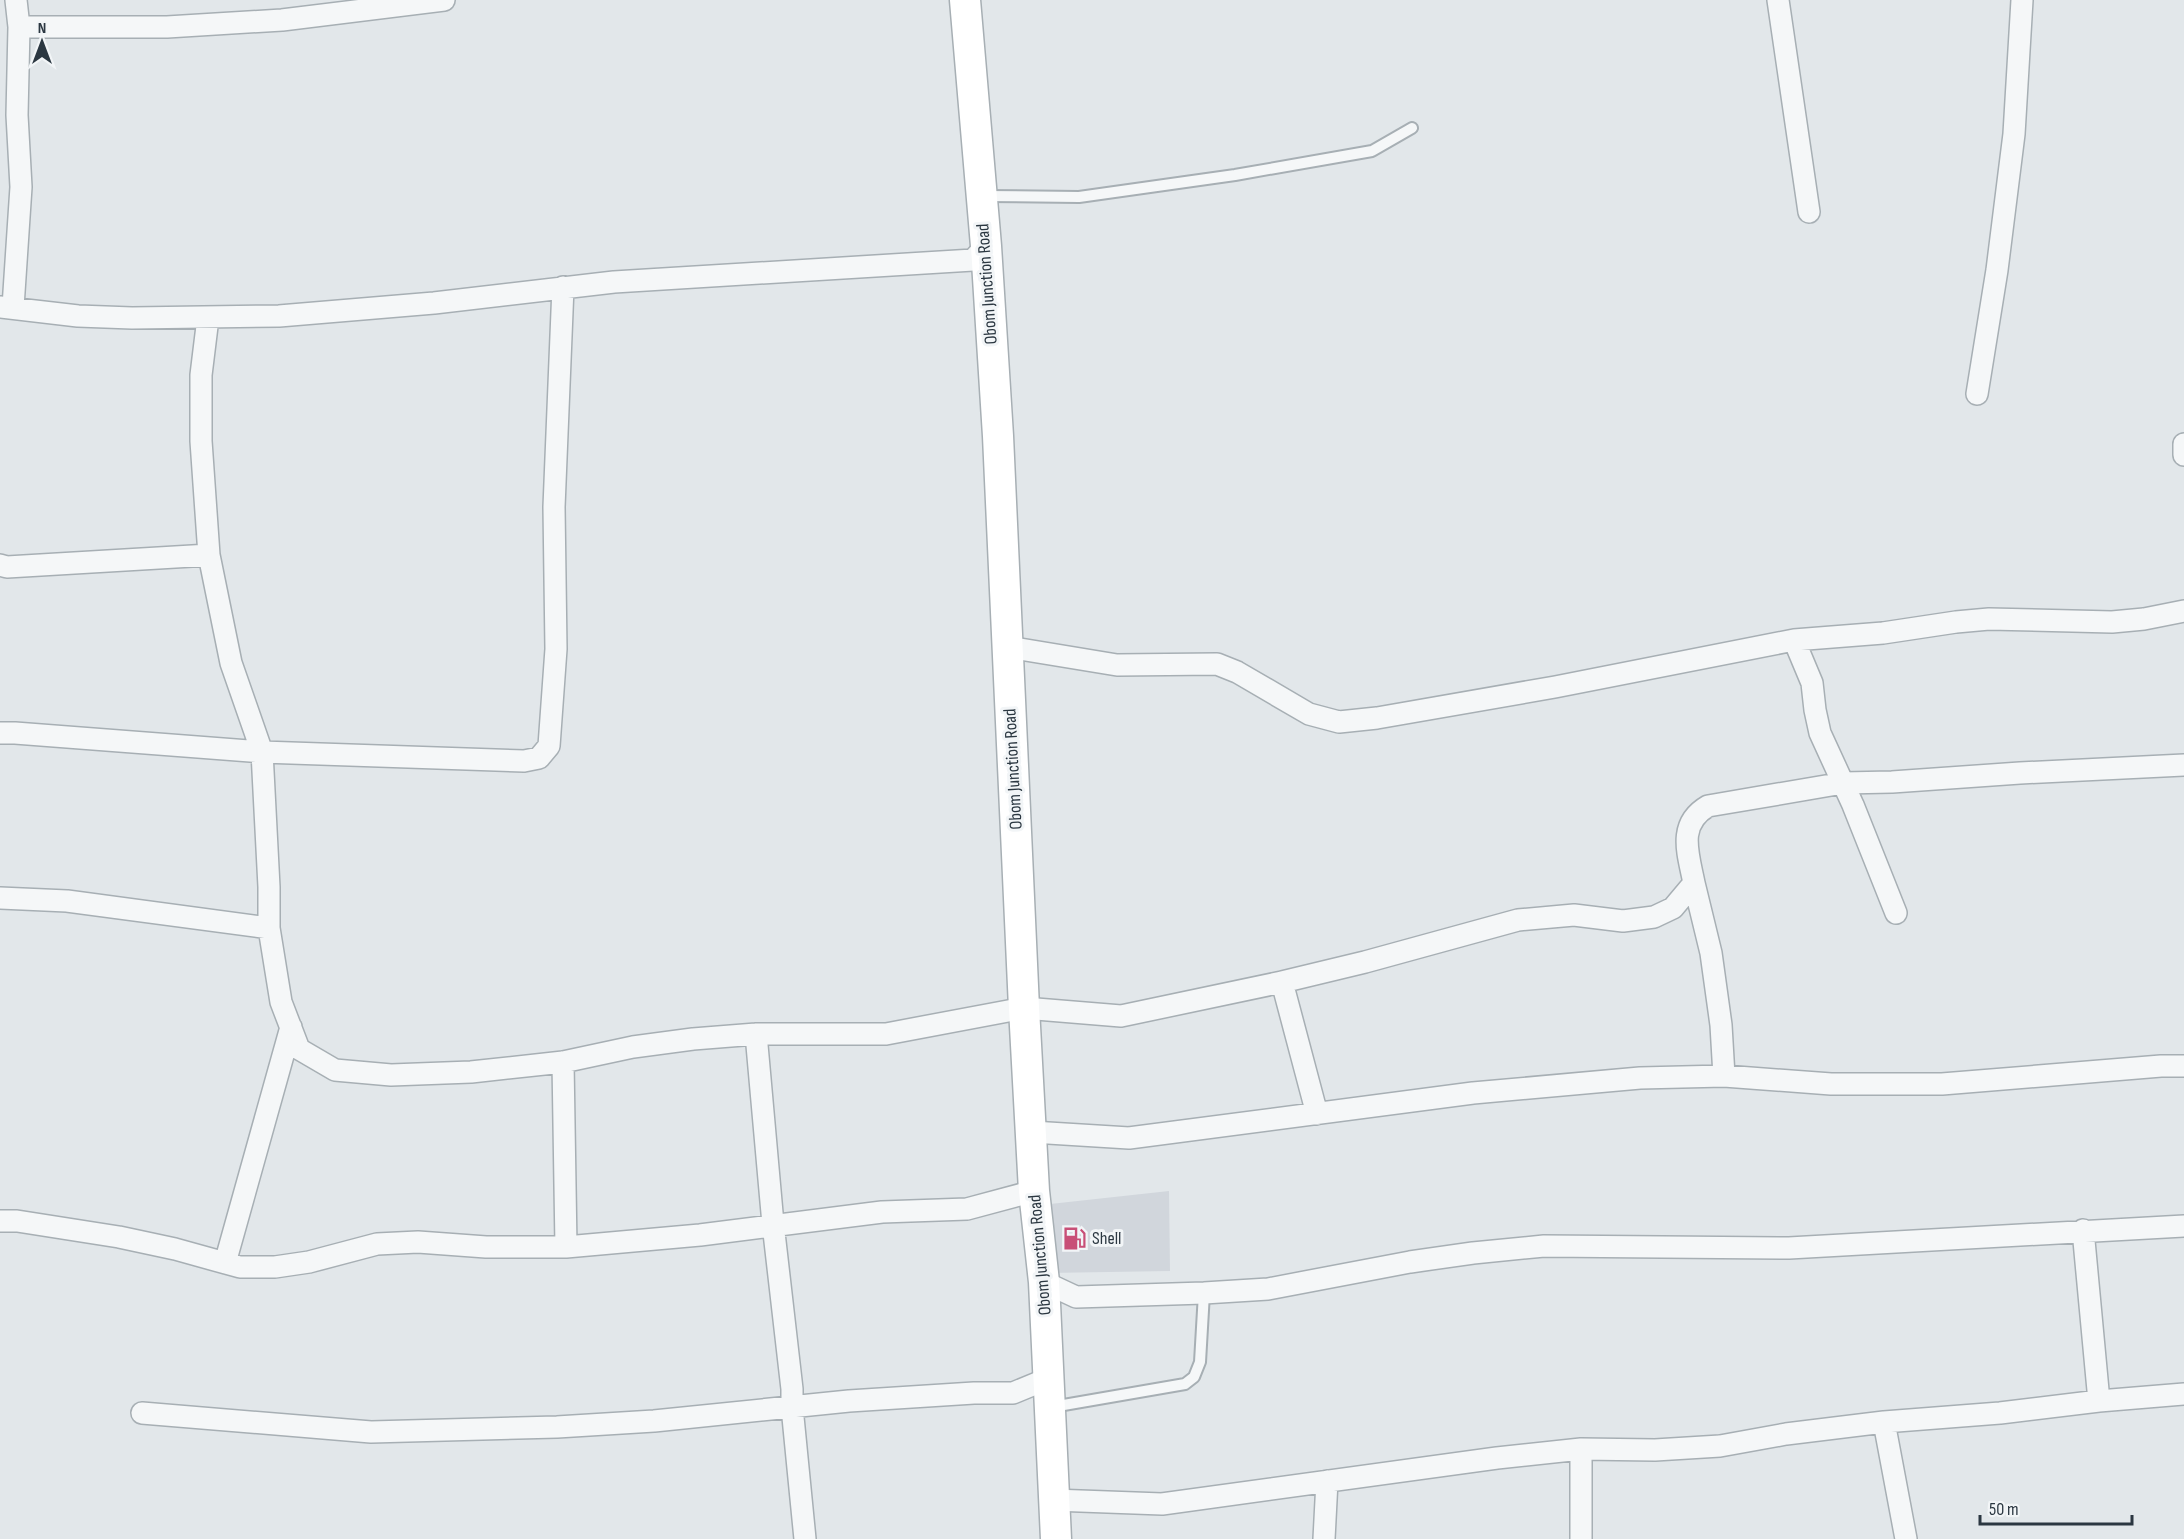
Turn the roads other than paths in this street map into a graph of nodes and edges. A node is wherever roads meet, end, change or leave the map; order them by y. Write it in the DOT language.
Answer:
graph roads {
  1 [pos="16,0"];
  2 [pos="444,0"];
  3 [pos="965,0"];
  4 [pos="1778,0"];
  5 [pos="2022,0"];
  6 [pos="20,27"];
  7 [pos="1412,128"];
  8 [pos="980,196"];
  9 [pos="1809,212"];
  10 [pos="986,246"];
  11 [pos="563,287"];
  12 [pos="7,307"];
  13 [pos="208,318"];
  14 [pos="1977,394"];
  15 [pos="2184,444"];
  16 [pos="2184,455"];
  17 [pos="210,555"];
  18 [pos="0,566"];
  19 [pos="2184,611"];
  20 [pos="1794,640"];
  21 [pos="1008,647"];
  22 [pos="0,733"];
  23 [pos="262,752"];
  24 [pos="2184,765"];
  25 [pos="1843,783"];
  26 [pos="1694,883"];
  27 [pos="0,898"];
  28 [pos="1896,913"];
  29 [pos="269,928"];
  30 [pos="1282,982"];
  31 [pos="1024,1008"];
  32 [pos="291,1027"];
  33 [pos="756,1035"];
  34 [pos="563,1062"];
  35 [pos="2184,1066"];
  36 [pos="1724,1076"];
  37 [pos="1317,1114"];
  38 [pos="1032,1132"];
  39 [pos="1034,1191"];
  40 [pos="0,1221"];
  41 [pos="773,1224"];
  42 [pos="2184,1226"];
  43 [pos="2083,1230"];
  44 [pos="566,1247"];
  45 [pos="225,1263"];
  46 [pos="1044,1282"];
  47 [pos="1204,1293"];
  48 [pos="1048,1394"];
  49 [pos="2184,1394"];
  50 [pos="2099,1401"];
  51 [pos="792,1407"];
  52 [pos="142,1413"];
  53 [pos="1884,1422"];
  54 [pos="1581,1449"];
  55 [pos="1327,1481"];
  56 [pos="1053,1500"];
  57 [pos="805,1539"];
  58 [pos="1056,1539"];
  59 [pos="1324,1539"];
  60 [pos="1581,1539"];
  61 [pos="1906,1539"];
  1 -- 6 [label="street"];
  2 -- 6 [label="street"];
  3 -- 8 [label="main road, Obom Junction Road"];
  4 -- 9 [label="street"];
  5 -- 14 [label="street"];
  6 -- 12 [label="street"];
  7 -- 8 [label="lane"];
  8 -- 10 [label="main road, Obom Junction Road"];
  10 -- 11 [label="street"];
  10 -- 21 [label="main road, Obom Junction Road"];
  11 -- 13 [label="street"];
  11 -- 23 [label="street"];
  12 -- 13 [label="street"];
  13 -- 17 [label="street"];
  15 -- 16 [label="street"];
  17 -- 18 [label="street"];
  17 -- 23 [label="street"];
  19 -- 20 [label="street"];
  20 -- 21 [label="street"];
  20 -- 25 [label="street"];
  21 -- 31 [label="main road, Obom Junction Road"];
  22 -- 23 [label="street"];
  23 -- 29 [label="street"];
  24 -- 25 [label="street"];
  25 -- 26 [label="street"];
  25 -- 28 [label="street"];
  26 -- 30 [label="street"];
  26 -- 36 [label="street"];
  27 -- 29 [label="street"];
  29 -- 32 [label="street"];
  30 -- 31 [label="street"];
  30 -- 37 [label="street"];
  31 -- 33 [label="street"];
  31 -- 38 [label="main road, Obom Junction Road"];
  32 -- 34 [label="street"];
  32 -- 45 [label="street"];
  33 -- 34 [label="street"];
  33 -- 41 [label="street"];
  34 -- 44 [label="street"];
  35 -- 36 [label="street"];
  36 -- 37 [label="street"];
  37 -- 38 [label="street"];
  38 -- 39 [label="main road, Obom Junction Road"];
  39 -- 41 [label="street"];
  39 -- 46 [label="main road, Obom Junction Road"];
  40 -- 45 [label="street"];
  41 -- 44 [label="street"];
  41 -- 51 [label="street"];
  42 -- 43 [label="street"];
  43 -- 47 [label="street"];
  43 -- 50 [label="street"];
  44 -- 45 [label="street"];
  46 -- 47 [label="street"];
  46 -- 48 [label="main road, Obom Junction Road"];
  47 -- 48 [label="lane"];
  48 -- 51 [label="street"];
  48 -- 56 [label="main road, Obom Junction Road"];
  49 -- 50 [label="street"];
  50 -- 53 [label="street"];
  51 -- 52 [label="street"];
  51 -- 57 [label="street"];
  53 -- 54 [label="street"];
  53 -- 61 [label="street"];
  54 -- 55 [label="street"];
  54 -- 60 [label="street"];
  55 -- 56 [label="street"];
  55 -- 59 [label="street"];
  56 -- 58 [label="main road, Obom Junction Road"];
}
